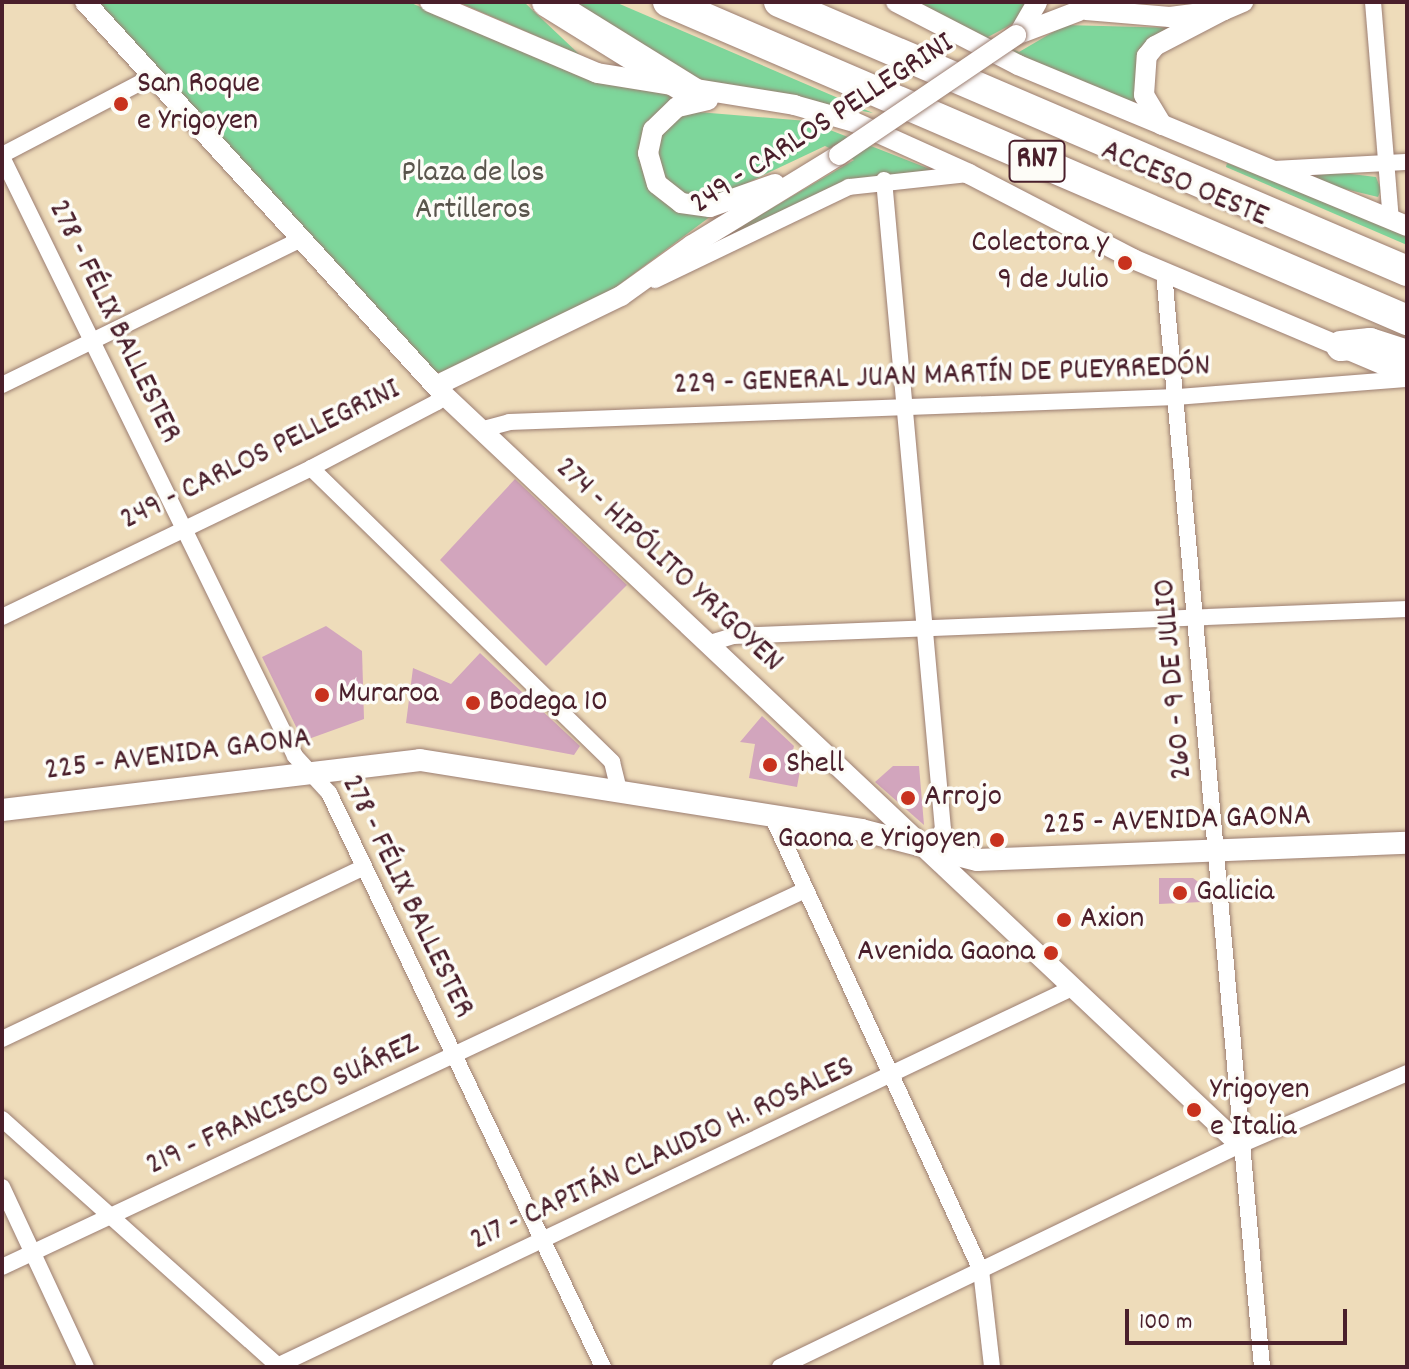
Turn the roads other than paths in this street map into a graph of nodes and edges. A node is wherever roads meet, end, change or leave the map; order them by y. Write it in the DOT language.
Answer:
graph roads {
  1 [pos="85,2"];
  2 [pos="430,2"];
  3 [pos="547,2"];
  4 [pos="668,2"];
  5 [pos="779,2"];
  6 [pos="896,2"];
  7 [pos="1037,2"];
  8 [pos="1058,2"];
  9 [pos="1373,2"];
  10 [pos="1234,6"];
  11 [pos="1088,7"];
  12 [pos="1018,34"];
  13 [pos="153,76"];
  14 [pos="692,92"];
  15 [pos="734,97"];
  16 [pos="1162,125"];
  17 [pos="2,156"];
  18 [pos="836,157"];
  19 [pos="1407,162"];
  20 [pos="1387,163"];
  21 [pos="1270,169"];
  22 [pos="969,174"];
  23 [pos="884,180"];
  24 [pos="1399,223"];
  25 [pos="302,239"];
  26 [pos="1407,271"];
  27 [pos="1164,273"];
  28 [pos="621,296"];
  29 [pos="1407,320"];
  30 [pos="91,341"];
  31 [pos="1341,346"];
  32 [pos="1407,355"];
  33 [pos="1407,377"];
  34 [pos="2,385"];
  35 [pos="441,392"];
  36 [pos="1177,397"];
  37 [pos="904,407"];
  38 [pos="480,430"];
  39 [pos="311,468"];
  40 [pos="183,528"];
  41 [pos="1407,609"];
  42 [pos="2,617"];
  43 [pos="1197,619"];
  44 [pos="926,629"];
  45 [pos="707,644"];
  46 [pos="312,773"];
  47 [pos="619,790"];
  48 [pos="2,810"];
  49 [pos="772,816"];
  50 [pos="1407,843"];
  51 [pos="930,850"];
  52 [pos="1218,854"];
  53 [pos="362,868"];
  54 [pos="803,891"];
  55 [pos="1072,988"];
  56 [pos="2,1039"];
  57 [pos="453,1056"];
  58 [pos="1407,1073"];
  59 [pos="892,1078"];
  60 [pos="2,1119"];
  61 [pos="1240,1145"];
  62 [pos="2,1187"];
  63 [pos="113,1218"];
  64 [pos="544,1243"];
  65 [pos="34,1253"];
  66 [pos="2,1267"];
  67 [pos="981,1270"];
  68 [pos="86,1367"];
  69 [pos="277,1367"];
  70 [pos="603,1367"];
  71 [pos="780,1367"];
  72 [pos="992,1367"];
  73 [pos="1262,1367"];
  1 -- 13 [label="street, 274 - HIPÓLITO YRIGOYEN"];
  2 -- 14 [label="street"];
  3 -- 14 [label="highway"];
  4 -- 29 [label="highway, ACCESO OESTE / RN7"];
  5 -- 26 [label="highway, ACCESO OESTE / RN7"];
  6 -- 16 [label="street"];
  7 -- 12 [label="street, 249 - CARLOS PELLEGRINI"];
  8 -- 11 [label="street"];
  9 -- 20 [label="street"];
  10 -- 11 [label="street, 249 - CARLOS PELLEGRINI"];
  10 -- 16 [label="street"];
  11 -- 12 [label="street, 249 - CARLOS PELLEGRINI"];
  12 -- 18 [label="street, 249 - CARLOS PELLEGRINI, bridge"];
  13 -- 17 [label="street"];
  13 -- 25 [label="street, 274 - HIPÓLITO YRIGOYEN"];
  14 -- 15 [label="street"];
  15 -- 18 [label="street"];
  15 -- 22 [label="street"];
  16 -- 21 [label="street"];
  17 -- 30 [label="street, 278 - FÉLIX BALLESTER"];
  18 -- 28 [label="street, 249 - CARLOS PELLEGRINI"];
  19 -- 20 [label="street"];
  20 -- 21 [label="street"];
  20 -- 24 [label="street"];
  21 -- 24 [label="street"];
  22 -- 23 [label="street, 249 - CARLOS PELLEGRINI"];
  22 -- 27 [label="street"];
  23 -- 28 [label="street, 249 - CARLOS PELLEGRINI"];
  23 -- 37 [label="street"];
  25 -- 30 [label="street"];
  25 -- 35 [label="street, 274 - HIPÓLITO YRIGOYEN"];
  27 -- 31 [label="street"];
  27 -- 36 [label="street, 260 - 9 DE JULIO"];
  28 -- 35 [label="street, 249 - CARLOS PELLEGRINI"];
  30 -- 34 [label="street"];
  30 -- 40 [label="street, 278 - FÉLIX BALLESTER"];
  31 -- 32 [label="highway"];
  31 -- 33 [label="street"];
  33 -- 36 [label="street, 229 - GENERAL JUAN MARTÍN DE PUEYRREDÓN"];
  35 -- 38 [label="street, 274 - HIPÓLITO YRIGOYEN"];
  35 -- 39 [label="street, 249 - CARLOS PELLEGRINI"];
  36 -- 37 [label="street, 229 - GENERAL JUAN MARTÍN DE PUEYRREDÓN"];
  36 -- 43 [label="street, 260 - 9 DE JULIO"];
  37 -- 38 [label="street, 229 - GENERAL JUAN MARTÍN DE PUEYRREDÓN"];
  37 -- 44 [label="street"];
  38 -- 45 [label="street, 274 - HIPÓLITO YRIGOYEN"];
  39 -- 40 [label="street, 249 - CARLOS PELLEGRINI"];
  39 -- 47 [label="street"];
  40 -- 42 [label="street, 249 - CARLOS PELLEGRINI"];
  40 -- 46 [label="street, 278 - FÉLIX BALLESTER"];
  41 -- 43 [label="street"];
  43 -- 44 [label="street"];
  43 -- 52 [label="street, 260 - 9 DE JULIO"];
  44 -- 45 [label="street"];
  44 -- 51 [label="street"];
  45 -- 51 [label="street, 274 - HIPÓLITO YRIGOYEN"];
  46 -- 47 [label="main road, 225 - AVENIDA GAONA"];
  46 -- 48 [label="main road, 225 - AVENIDA GAONA"];
  46 -- 53 [label="street, 278 - FÉLIX BALLESTER"];
  47 -- 49 [label="main road, 225 - AVENIDA GAONA"];
  49 -- 51 [label="main road, 225 - AVENIDA GAONA"];
  49 -- 54 [label="street"];
  50 -- 52 [label="main road, 225 - AVENIDA GAONA"];
  51 -- 52 [label="main road, 225 - AVENIDA GAONA"];
  51 -- 55 [label="street, 274 - HIPÓLITO YRIGOYEN"];
  52 -- 61 [label="street, 260 - 9 DE JULIO"];
  53 -- 56 [label="street"];
  53 -- 57 [label="street, 278 - FÉLIX BALLESTER"];
  54 -- 57 [label="street, 219 - FRANCISCO SUÁREZ"];
  54 -- 59 [label="street"];
  55 -- 59 [label="street, 217 - CAPITÁN CLAUDIO H. ROSALES"];
  55 -- 61 [label="street, 274 - HIPÓLITO YRIGOYEN"];
  57 -- 63 [label="street, 219 - FRANCISCO SUÁREZ"];
  57 -- 64 [label="street, 278 - FÉLIX BALLESTER"];
  58 -- 61 [label="street"];
  59 -- 64 [label="street, 217 - CAPITÁN CLAUDIO H. ROSALES"];
  59 -- 67 [label="street"];
  60 -- 63 [label="street"];
  61 -- 67 [label="street"];
  61 -- 73 [label="street, 260 - 9 DE JULIO"];
  62 -- 65 [label="street"];
  63 -- 65 [label="street, 219 - FRANCISCO SUÁREZ"];
  63 -- 69 [label="street"];
  64 -- 69 [label="street, 217 - CAPITÁN CLAUDIO H. ROSALES"];
  64 -- 70 [label="street, 278 - FÉLIX BALLESTER"];
  65 -- 66 [label="street, 219 - FRANCISCO SUÁREZ"];
  65 -- 68 [label="street"];
  67 -- 71 [label="street"];
  67 -- 72 [label="street"];
}
